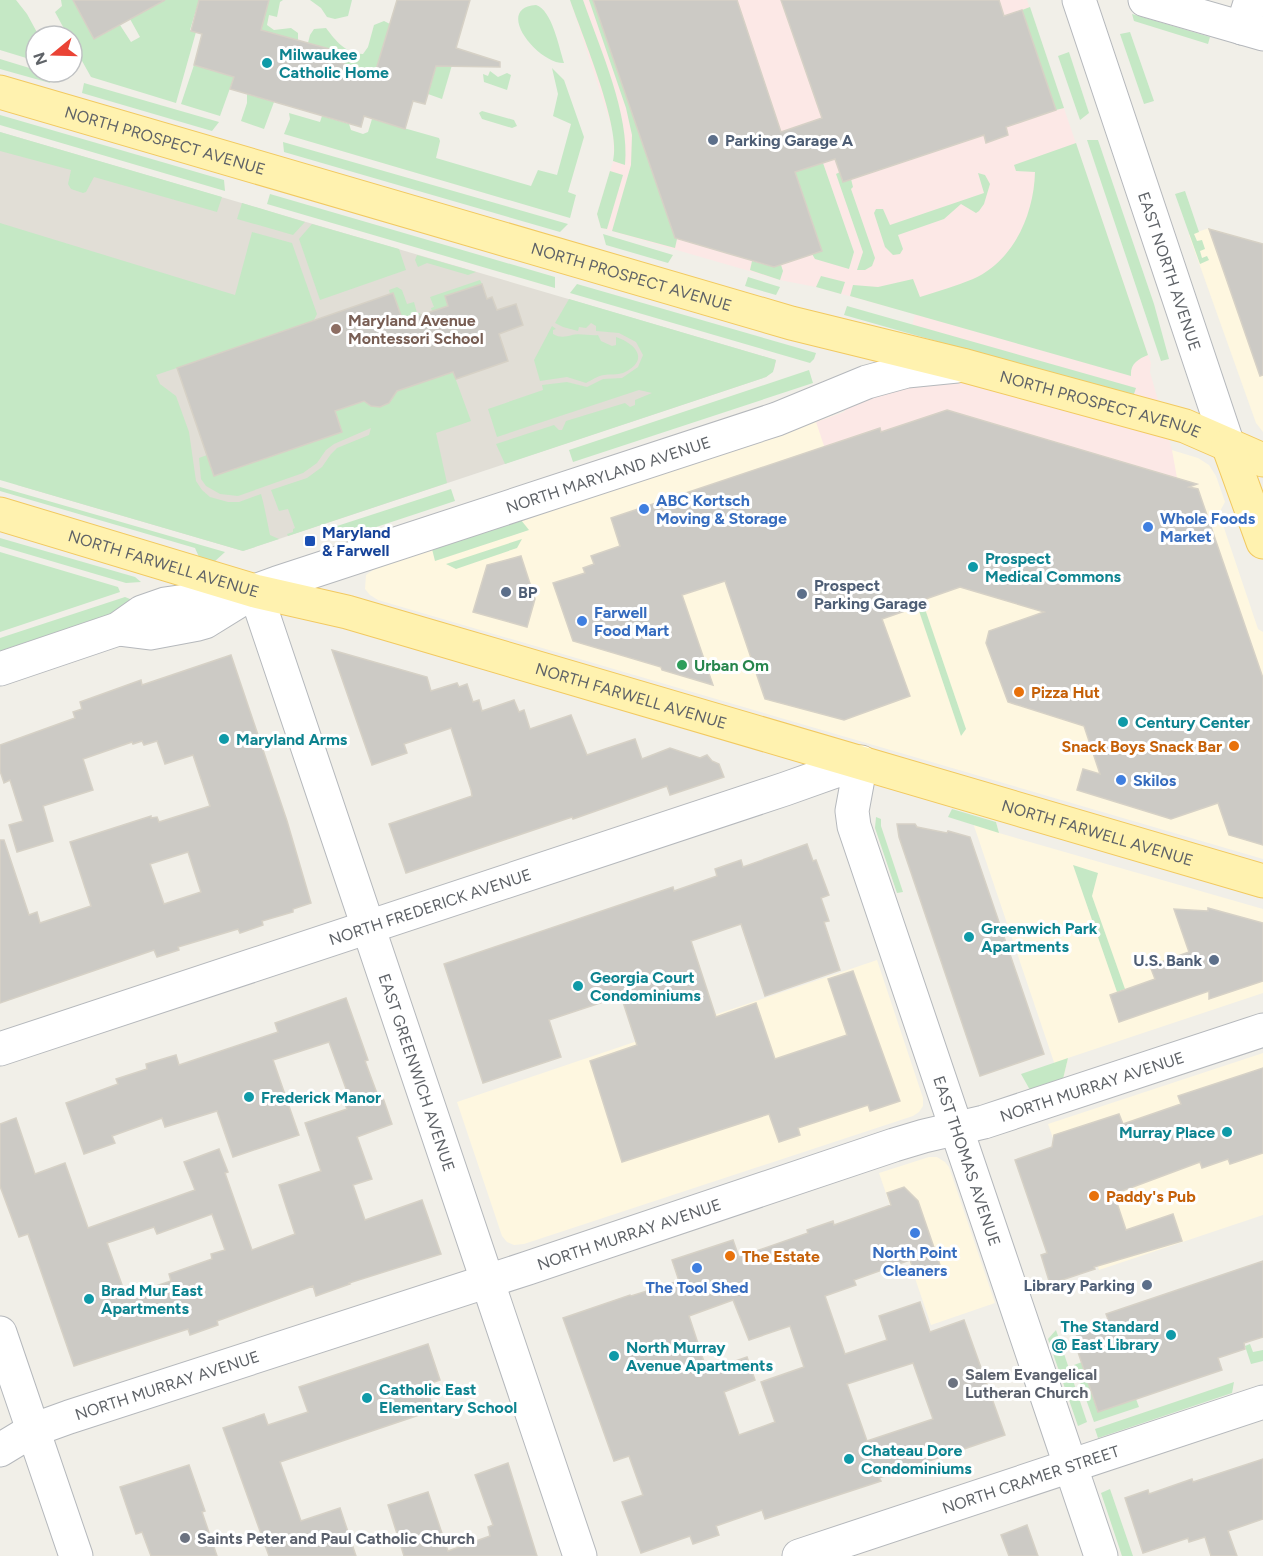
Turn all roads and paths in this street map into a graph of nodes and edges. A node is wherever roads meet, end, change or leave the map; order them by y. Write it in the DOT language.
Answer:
graph roads {
  1 [pos="1145,0"];
  2 [pos="1085,2"];
  3 [pos="1252,21"];
  4 [pos="0,92"];
  5 [pos="962,366"];
  6 [pos="1228,445"];
  7 [pos="1263,460"];
  8 [pos="0,513"];
  9 [pos="1263,542"];
  10 [pos="255,591"];
  11 [pos="0,669"];
  12 [pos="861,762"];
  13 [pos="1263,881"];
  14 [pos="368,927"];
  15 [pos="1263,1030"];
  16 [pos="0,1049"];
  17 [pos="957,1128"];
  18 [pos="487,1281"];
  19 [pos="0,1333"];
  20 [pos="1263,1402"];
  21 [pos="33,1430"];
  22 [pos="0,1450"];
  23 [pos="1071,1466"];
  24 [pos="76,1556"];
  25 [pos="580,1556"];
  26 [pos="799,1556"];
  27 [pos="1101,1556"];
  1 -- 3 [label="street"];
  2 -- 6 [label="street, EAST NORTH AVENUE"];
  4 -- 5 [label="main road, NORTH PROSPECT AVENUE"];
  5 -- 6 [label="main road, NORTH PROSPECT AVENUE"];
  5 -- 10 [label="street, NORTH MARYLAND AVENUE"];
  6 -- 7 [label="main road, NORTH PROSPECT AVENUE"];
  6 -- 9 [label="main road, EAST NORTH AVENUE"];
  8 -- 10 [label="main road, NORTH FARWELL AVENUE"];
  10 -- 11 [label="street, NORTH MARYLAND AVENUE"];
  10 -- 12 [label="main road, NORTH FARWELL AVENUE"];
  10 -- 14 [label="street, EAST GREENWICH AVENUE"];
  12 -- 13 [label="main road, NORTH FARWELL AVENUE"];
  12 -- 14 [label="street, NORTH FREDERICK AVENUE"];
  12 -- 17 [label="street, EAST THOMAS AVENUE"];
  14 -- 16 [label="street, NORTH FREDERICK AVENUE"];
  14 -- 18 [label="street, EAST GREENWICH AVENUE"];
  15 -- 17 [label="street, NORTH MURRAY AVENUE"];
  17 -- 18 [label="street, NORTH MURRAY AVENUE"];
  17 -- 23 [label="street, EAST THOMAS AVENUE"];
  18 -- 21 [label="street, NORTH MURRAY AVENUE"];
  18 -- 25 [label="street, EAST GREENWICH AVENUE"];
  19 -- 21 [label="street"];
  20 -- 23 [label="street, NORTH CRAMER STREET"];
  21 -- 22 [label="street, NORTH MURRAY AVENUE"];
  21 -- 24 [label="street"];
  23 -- 26 [label="street, NORTH CRAMER STREET"];
  23 -- 27 [label="street, EAST THOMAS AVENUE"];
}
